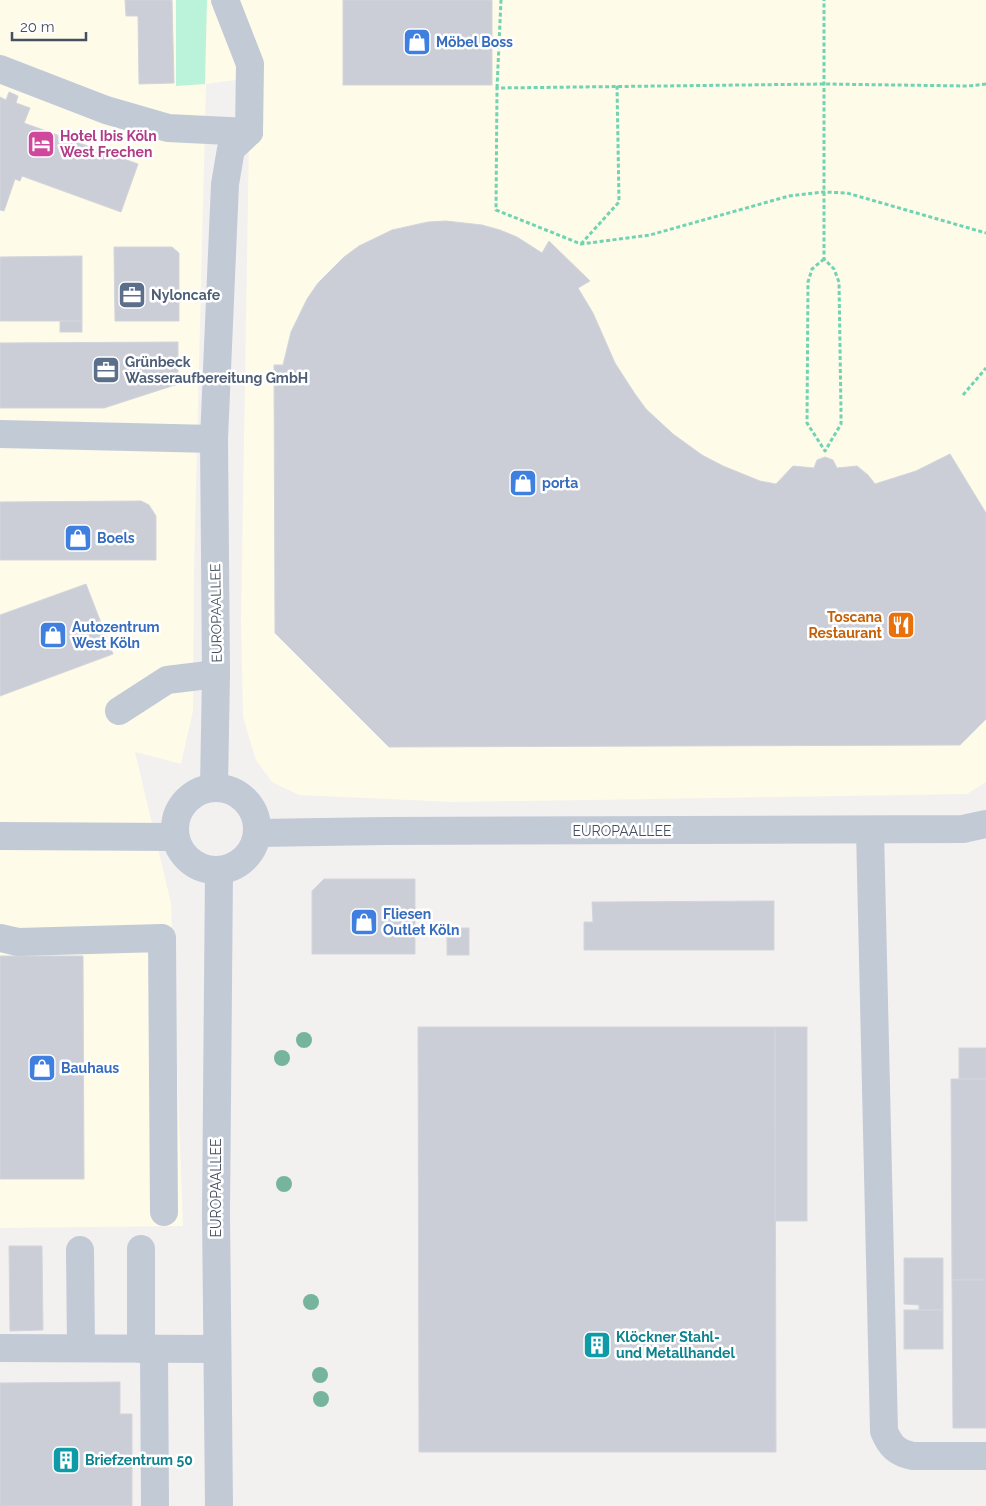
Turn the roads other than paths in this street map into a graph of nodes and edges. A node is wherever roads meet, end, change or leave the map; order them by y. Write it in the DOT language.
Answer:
graph roads {
  1 [pos="225,0"];
  2 [pos="0,69"];
  3 [pos="249,132"];
  4 [pos="0,434"];
  5 [pos="214,439"];
  6 [pos="216,674"];
  7 [pos="119,711"];
  8 [pos="214,787"];
  9 [pos="986,824"];
  10 [pos="870,830"];
  11 [pos="257,833"];
  12 [pos="0,836"];
  13 [pos="175,837"];
  14 [pos="218,871"];
  15 [pos="0,938"];
  16 [pos="164,1212"];
  17 [pos="141,1249"];
  18 [pos="80,1250"];
  19 [pos="0,1348"];
  20 [pos="81,1348"];
  21 [pos="148,1349"];
  22 [pos="217,1349"];
  23 [pos="986,1456"];
  24 [pos="155,1506"];
  25 [pos="219,1506"];
  1 -- 3 [label="street"];
  2 -- 3 [label="street"];
  3 -- 5 [label="street, EUROPAALLEE"];
  4 -- 5 [label="street"];
  5 -- 6 [label="street, EUROPAALLEE"];
  6 -- 7 [label="street"];
  6 -- 8 [label="street, EUROPAALLEE"];
  8 -- 11 [label="street"];
  8 -- 13 [label="street"];
  9 -- 10 [label="street, EUROPAALLEE"];
  10 -- 11 [label="street, EUROPAALLEE"];
  10 -- 23 [label="street"];
  11 -- 14 [label="street"];
  12 -- 13 [label="street"];
  13 -- 14 [label="street"];
  14 -- 22 [label="street, EUROPAALLEE"];
  15 -- 16 [label="street"];
  17 -- 21 [label="street"];
  18 -- 20 [label="street"];
  19 -- 20 [label="street"];
  20 -- 21 [label="street"];
  21 -- 22 [label="street"];
  21 -- 24 [label="street"];
  22 -- 25 [label="street, EUROPAALLEE"];
}
